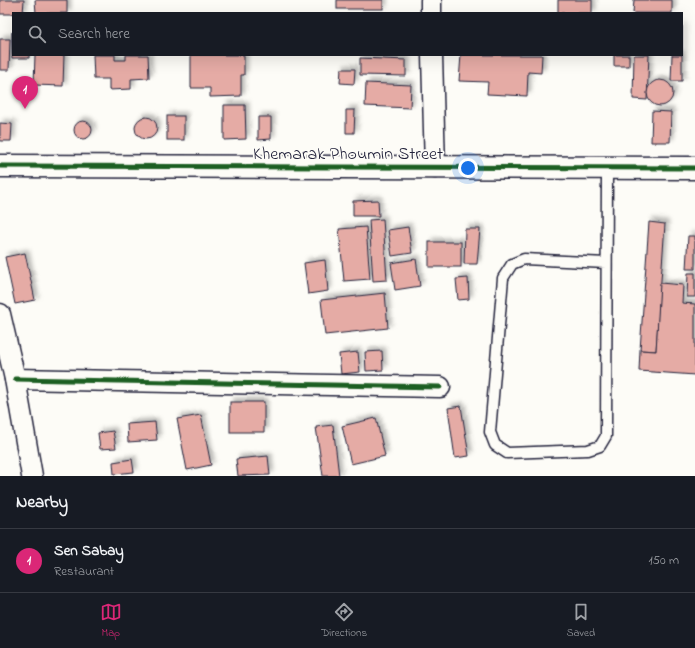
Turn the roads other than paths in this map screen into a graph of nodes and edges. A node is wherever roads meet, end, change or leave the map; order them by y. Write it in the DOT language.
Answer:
graph roads {
  1 [pos="431,0"];
  2 [pos="431,12"];
  3 [pos="432,56"];
  4 [pos="0,166"];
  5 [pos="435,168"];
  6 [pos="606,168"];
  7 [pos="695,168"];
  8 [pos="606,263"];
  9 [pos="0,314"];
  10 [pos="15,379"];
  11 [pos="440,387"];
  12 [pos="32,476"];
  1 -- 2 [label="street"];
  3 -- 5 [label="street"];
  4 -- 5 [label="street, Khemarak Phoumin Street"];
  5 -- 6 [label="street, Khemarak Phoumin Street"];
  6 -- 7 [label="street, Khemarak Phoumin Street"];
  6 -- 8 [label="lane"];
  8 -- 8 [label="lane"];
  9 -- 10 [label="street"];
  10 -- 11 [label="street"];
  10 -- 12 [label="street"];
}
